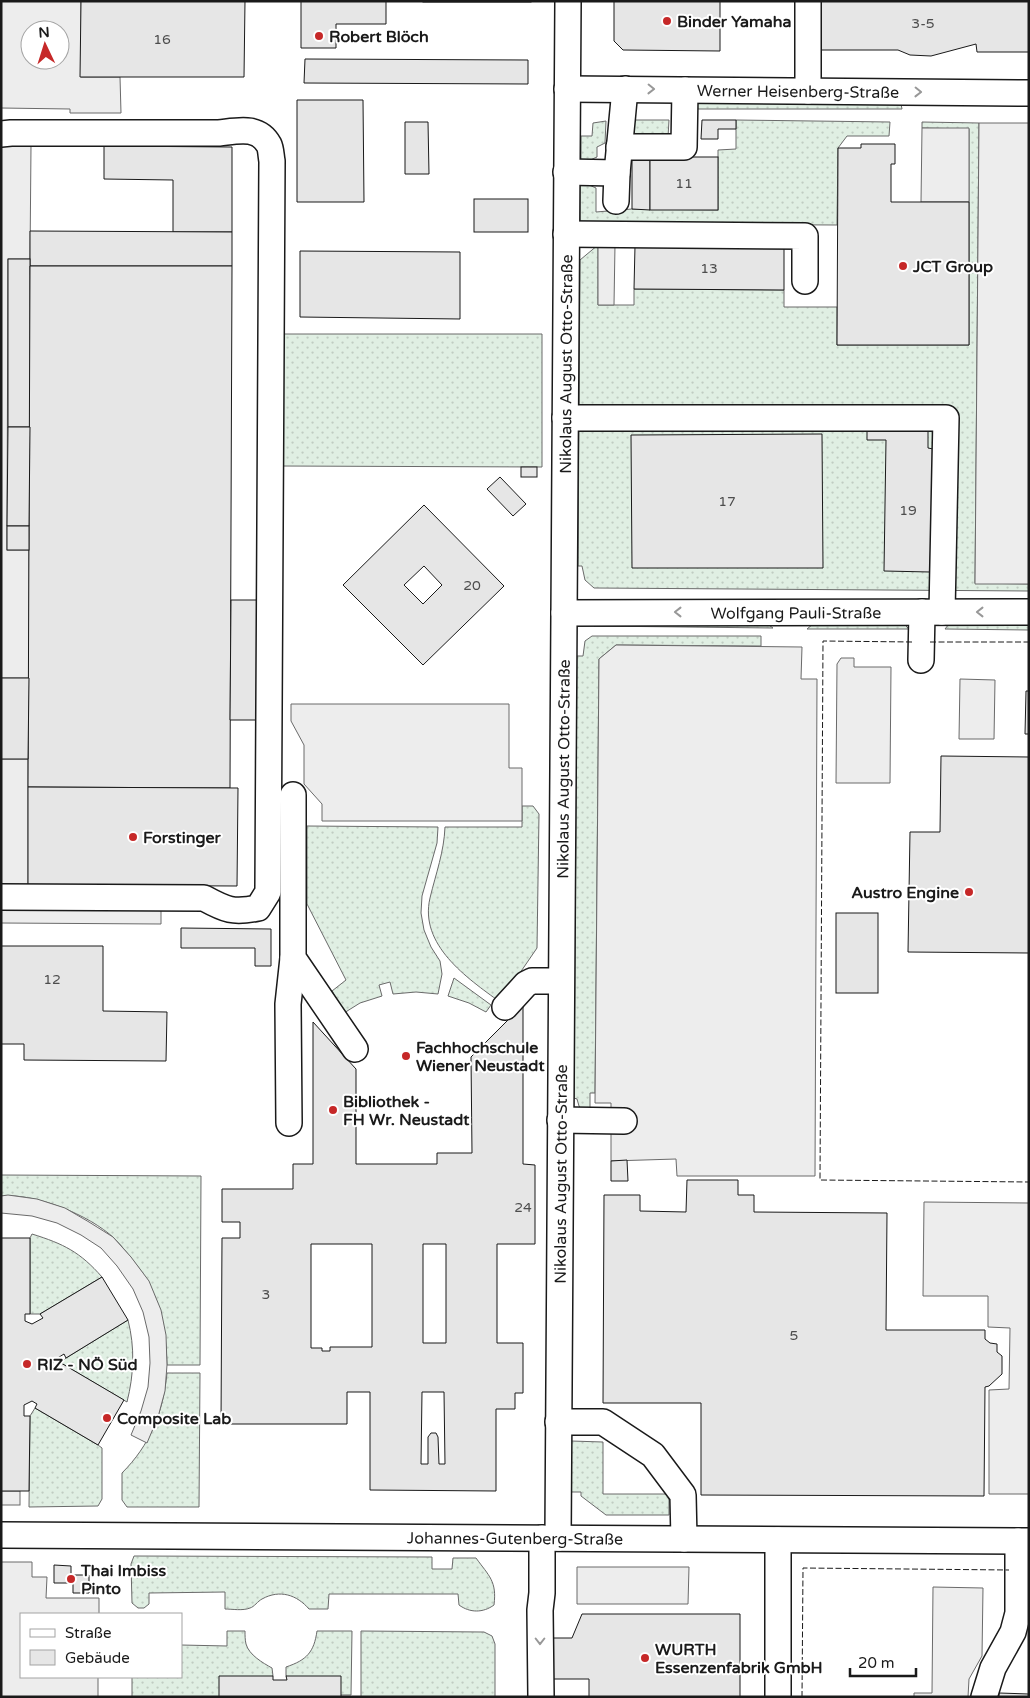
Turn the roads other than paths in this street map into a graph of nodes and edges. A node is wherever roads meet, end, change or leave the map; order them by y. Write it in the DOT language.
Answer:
graph roads {
  1 [pos="568,1"];
  2 [pos="808,1"];
  3 [pos="567,89"];
  4 [pos="625,89"];
  5 [pos="685,90"];
  6 [pos="808,91"];
  7 [pos="1029,94"];
  8 [pos="1,134"];
  9 [pos="619,147"];
  10 [pos="566,172"];
  11 [pos="617,173"];
  12 [pos="616,201"];
  13 [pos="566,234"];
  14 [pos="805,281"];
  15 [pos="565,418"];
  16 [pos="932,612"];
  17 [pos="1029,612"];
  18 [pos="564,613"];
  19 [pos="922,660"];
  20 [pos="293,795"];
  21 [pos="1,897"];
  22 [pos="293,958"];
  23 [pos="561,981"];
  24 [pos="504,1007"];
  25 [pos="355,1049"];
  26 [pos="289,1123"];
  27 [pos="560,1127"];
  28 [pos="624,1128"];
  29 [pos="558,1422"];
  30 [pos="1,1535"];
  31 [pos="550,1538"];
  32 [pos="684,1539"];
  33 [pos="778,1540"];
  34 [pos="1023,1541"];
  35 [pos="541,1697"];
  36 [pos="778,1697"];
  37 [pos="984,1697"];
  1 -- 3 [label="street, Nikolaus August Otto-Straße"];
  2 -- 6 [label="street"];
  3 -- 4 [label="street, Werner Heisenberg-Straße"];
  3 -- 10 [label="street, Nikolaus August Otto-Straße"];
  4 -- 5 [label="street, Werner Heisenberg-Straße, one-way"];
  4 -- 9 [label="street"];
  5 -- 6 [label="street, Werner Heisenberg-Straße"];
  5 -- 9 [label="street"];
  6 -- 7 [label="street, Werner Heisenberg-Straße, one-way"];
  8 -- 21 [label="street"];
  9 -- 11 [label="street"];
  10 -- 11 [label="street"];
  10 -- 13 [label="street, Nikolaus August Otto-Straße"];
  11 -- 12 [label="street"];
  13 -- 14 [label="street"];
  13 -- 15 [label="street, Nikolaus August Otto-Straße"];
  15 -- 16 [label="street"];
  15 -- 18 [label="street, Nikolaus August Otto-Straße"];
  17 -- 16 [label="street, Wolfgang Pauli-Straße, one-way"];
  16 -- 18 [label="street, Wolfgang Pauli-Straße, one-way"];
  16 -- 19 [label="street"];
  18 -- 23 [label="street, Nikolaus August Otto-Straße"];
  20 -- 22 [label="street"];
  22 -- 25 [label="street"];
  22 -- 26 [label="street"];
  23 -- 24 [label="street"];
  23 -- 27 [label="street, Nikolaus August Otto-Straße"];
  27 -- 28 [label="street"];
  27 -- 29 [label="street, Nikolaus August Otto-Straße"];
  29 -- 31 [label="street, Nikolaus August Otto-Straße"];
  29 -- 32 [label="street"];
  30 -- 31 [label="street, Johannes-Gutenberg-Straße"];
  31 -- 32 [label="street, Johannes-Gutenberg-Straße"];
  31 -- 35 [label="street, Nikolaus August Otto-Straße, one-way"];
  32 -- 33 [label="street, Johannes-Gutenberg-Straße"];
  33 -- 34 [label="street, Johannes-Gutenberg-Straße"];
  33 -- 36 [label="street"];
  34 -- 37 [label="street"];
}
